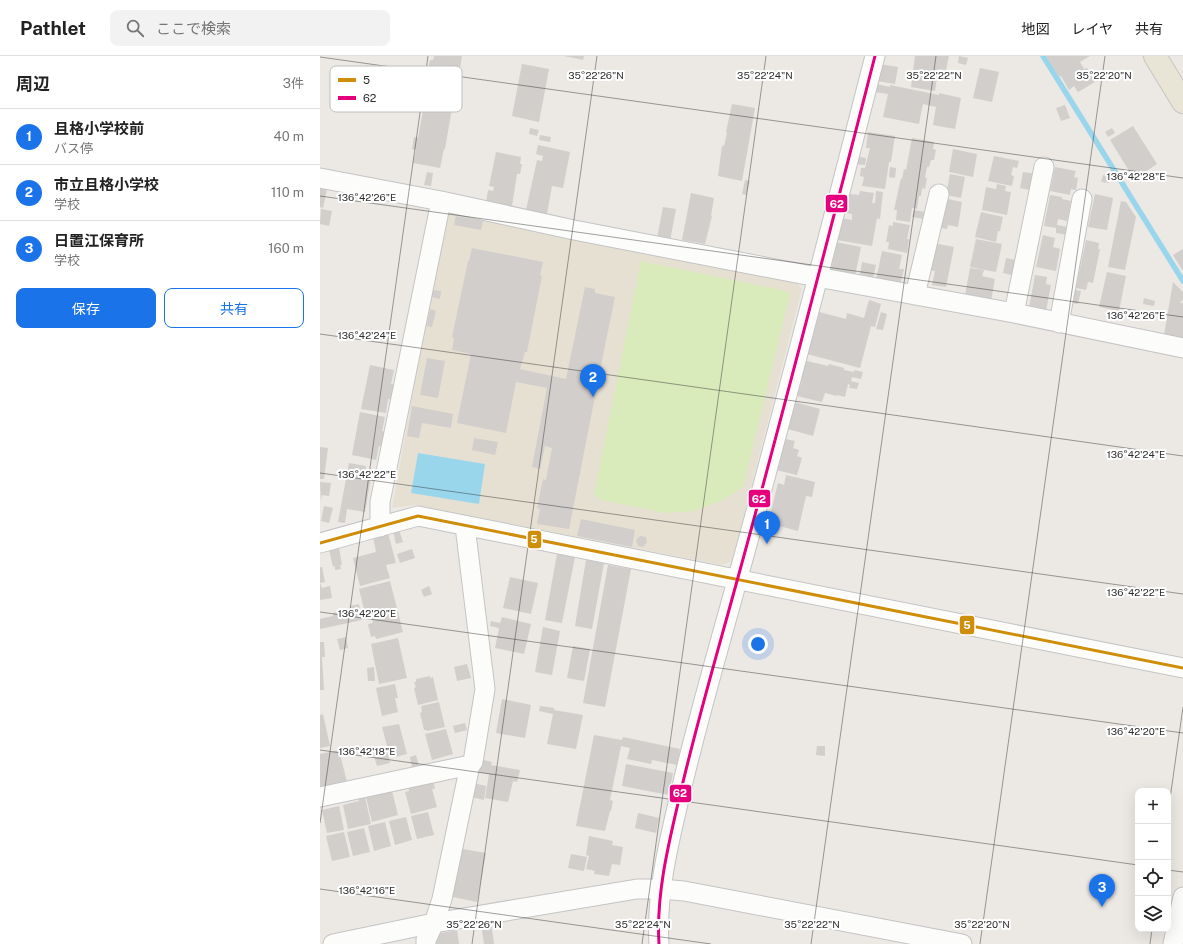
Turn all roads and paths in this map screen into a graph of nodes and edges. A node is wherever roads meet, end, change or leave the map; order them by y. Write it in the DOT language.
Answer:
graph roads {
  1 [pos="875,56"];
  2 [pos="1155,56"];
  3 [pos="1183,102"];
  4 [pos="1044,167"];
  5 [pos="320,178"];
  6 [pos="939,194"];
  7 [pos="1082,199"];
  8 [pos="441,201"];
  9 [pos="817,277"];
  10 [pos="915,295"];
  11 [pos="1014,314"];
  12 [pos="1059,323"];
  13 [pos="1183,348"];
  14 [pos="465,526"];
  15 [pos="380,527"];
  16 [pos="320,543"];
  17 [pos="738,580"];
  18 [pos="1183,668"];
  19 [pos="470,765"];
  20 [pos="320,797"];
  21 [pos="661,889"];
  22 [pos="1183,897"];
  23 [pos="434,923"];
  24 [pos="333,944"];
  25 [pos="426,944"];
  26 [pos="659,944"];
  27 [pos="962,944"];
  28 [pos="1174,944"];
  1 -- 9 [label="street"];
  2 -- 3 [label="main road"];
  4 -- 11 [label="street"];
  5 -- 8 [label="street"];
  6 -- 10 [label="street"];
  7 -- 12 [label="street"];
  8 -- 9 [label="street"];
  8 -- 15 [label="street"];
  9 -- 10 [label="street"];
  9 -- 17 [label="street"];
  10 -- 11 [label="street"];
  11 -- 12 [label="street"];
  12 -- 13 [label="street"];
  14 -- 15 [label="street"];
  14 -- 17 [label="street"];
  14 -- 19 [label="street"];
  15 -- 16 [label="street"];
  17 -- 18 [label="street"];
  17 -- 21 [label="street"];
  19 -- 20 [label="street"];
  19 -- 23 [label="street"];
  21 -- 23 [label="street"];
  21 -- 26 [label="street"];
  21 -- 27 [label="street"];
  22 -- 28 [label="street"];
  23 -- 24 [label="street"];
  23 -- 25 [label="street"];
}
